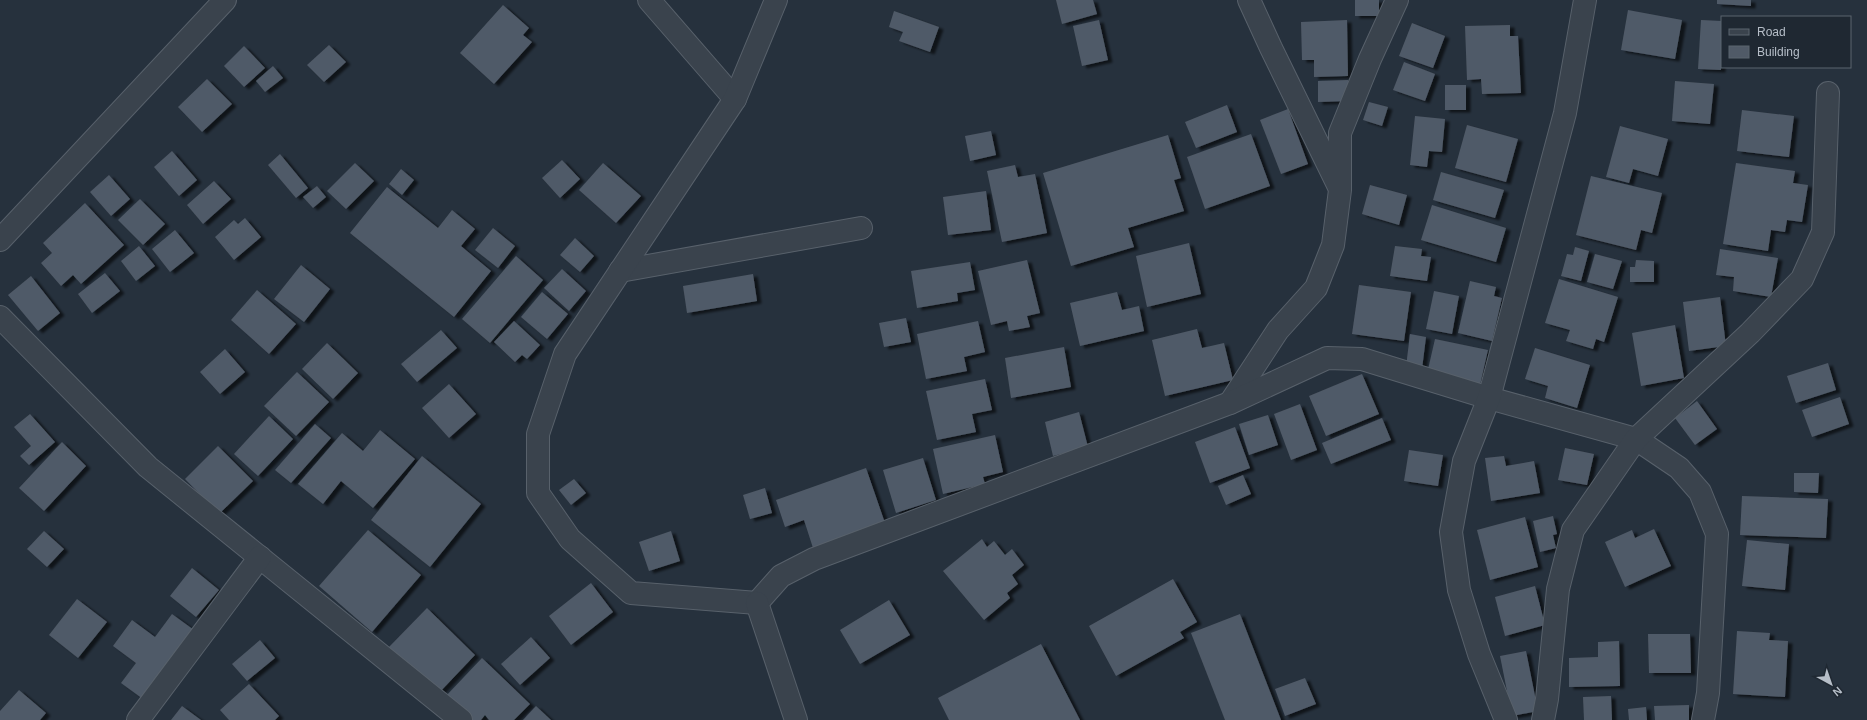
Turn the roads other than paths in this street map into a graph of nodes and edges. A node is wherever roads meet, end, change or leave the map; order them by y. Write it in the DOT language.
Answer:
graph roads {
  1 [pos="225,0"];
  2 [pos="649,0"];
  3 [pos="776,0"];
  4 [pos="1249,0"];
  5 [pos="1397,0"];
  6 [pos="1585,0"];
  7 [pos="1828,93"];
  8 [pos="735,99"];
  9 [pos="1340,190"];
  10 [pos="861,228"];
  11 [pos="0,240"];
  12 [pos="620,271"];
  13 [pos="0,317"];
  14 [pos="1489,398"];
  15 [pos="1230,403"];
  16 [pos="1636,439"];
  17 [pos="260,557"];
  18 [pos="757,603"];
  19 [pos="138,720"];
  20 [pos="461,720"];
  21 [pos="796,720"];
  22 [pos="1506,720"];
  23 [pos="1543,720"];
  24 [pos="1702,720"];
  1 -- 11 [label="street"];
  2 -- 8 [label="street"];
  3 -- 8 [label="street"];
  4 -- 9 [label="street"];
  5 -- 9 [label="street"];
  6 -- 14 [label="street"];
  7 -- 16 [label="street"];
  8 -- 12 [label="street"];
  9 -- 15 [label="street"];
  10 -- 12 [label="street"];
  12 -- 18 [label="street"];
  13 -- 17 [label="street"];
  14 -- 15 [label="street"];
  14 -- 16 [label="street"];
  14 -- 22 [label="street"];
  15 -- 18 [label="street"];
  16 -- 23 [label="street"];
  16 -- 24 [label="street"];
  17 -- 19 [label="street"];
  17 -- 20 [label="street"];
  18 -- 21 [label="street"];
}
